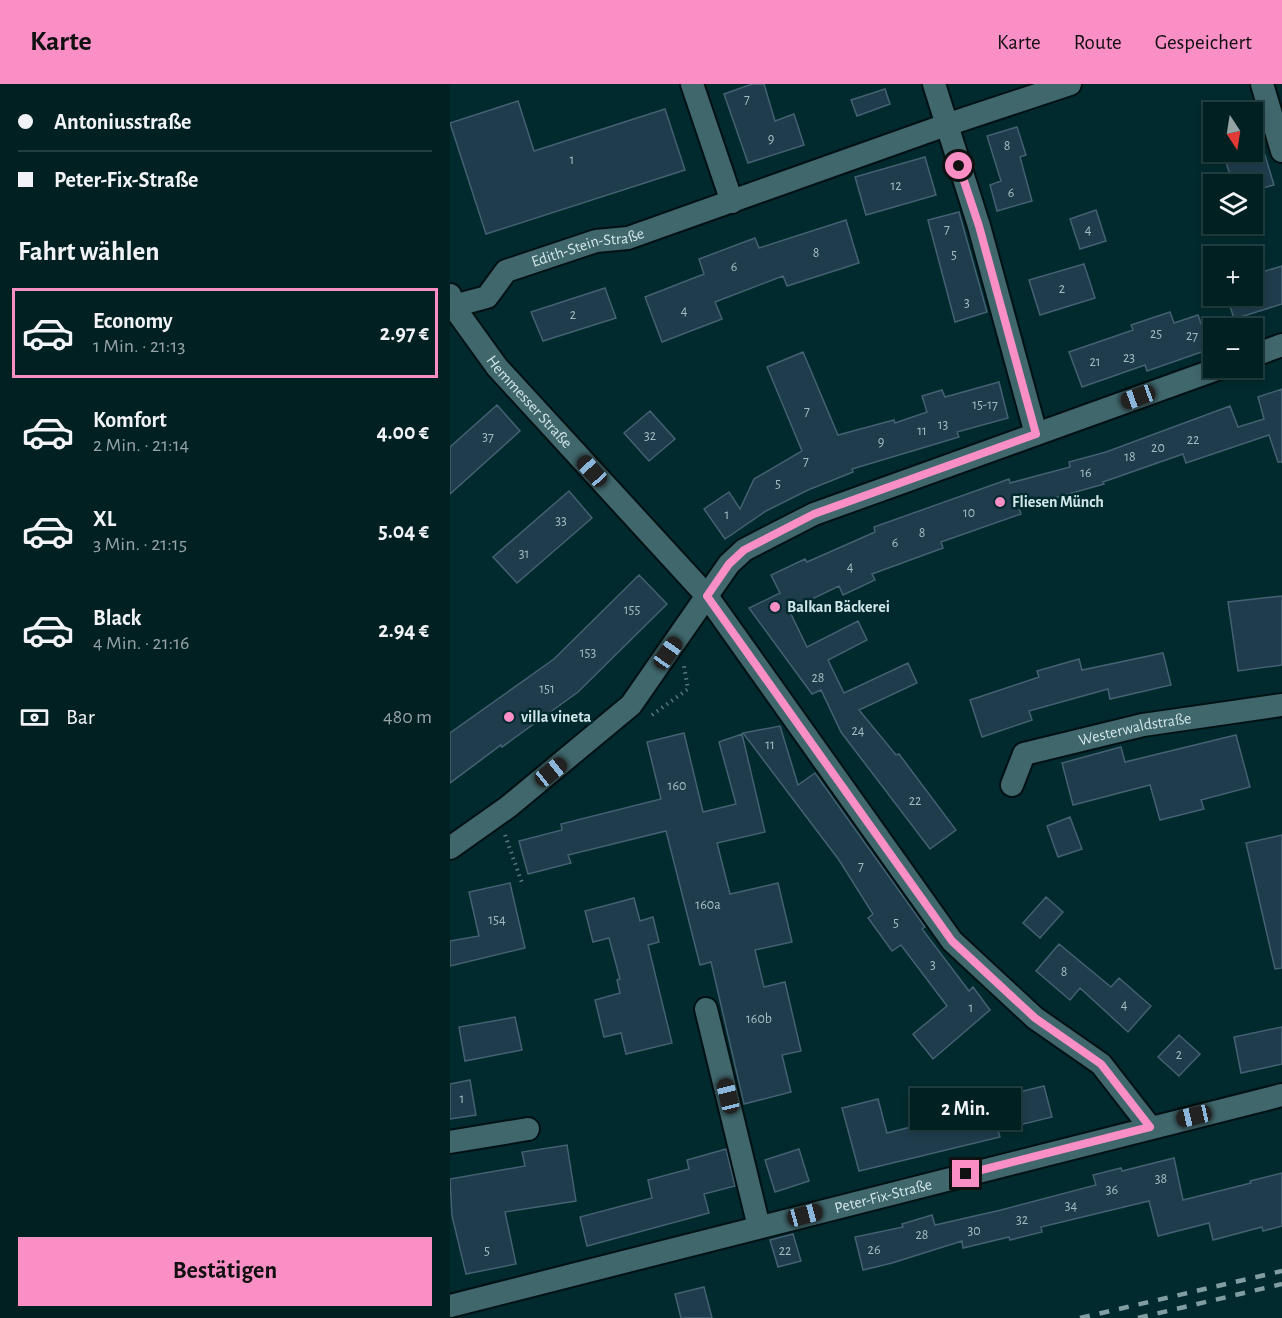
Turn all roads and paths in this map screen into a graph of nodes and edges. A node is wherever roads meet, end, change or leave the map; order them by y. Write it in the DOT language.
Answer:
graph roads {
  1 [pos="692,84"];
  2 [pos="934,84"];
  3 [pos="1070,84"];
  4 [pos="1262,84"];
  5 [pos="946,126"];
  6 [pos="1282,151"];
  7 [pos="732,202"];
  8 [pos="451,302"];
  9 [pos="1282,345"];
  10 [pos="1263,352"];
  11 [pos="1203,374"];
  12 [pos="1036,434"];
  13 [pos="707,596"];
  14 [pos="1282,705"];
  15 [pos="1012,786"];
  16 [pos="502,826"];
  17 [pos="450,848"];
  18 [pos="522,883"];
  19 [pos="706,1009"];
  20 [pos="1282,1095"];
  21 [pos="1150,1127"];
  22 [pos="528,1129"];
  23 [pos="450,1142"];
  24 [pos="759,1227"];
  25 [pos="450,1306"];
  1 -- 7 [label="street"];
  2 -- 5 [label="street"];
  3 -- 5 [label="street, Edith-Stein-Straße"];
  4 -- 6 [label="street"];
  5 -- 7 [label="street, Edith-Stein-Straße"];
  5 -- 12 [label="street"];
  7 -- 8 [label="street, Edith-Stein-Straße"];
  8 -- 13 [label="street, Hemmesser Straße"];
  9 -- 10 [label="street"];
  11 -- 12 [label="street"];
  12 -- 13 [label="street"];
  13 -- 17 [label="street"];
  13 -- 21 [label="street, Hemmesser Straße"];
  14 -- 15 [label="street, Westerwaldstraße"];
  16 -- 18 [label="path"];
  19 -- 24 [label="street"];
  20 -- 21 [label="street, Peter-Fix-Straße"];
  21 -- 24 [label="street, Peter-Fix-Straße"];
  22 -- 23 [label="street"];
  24 -- 25 [label="street, Peter-Fix-Straße"];
}
